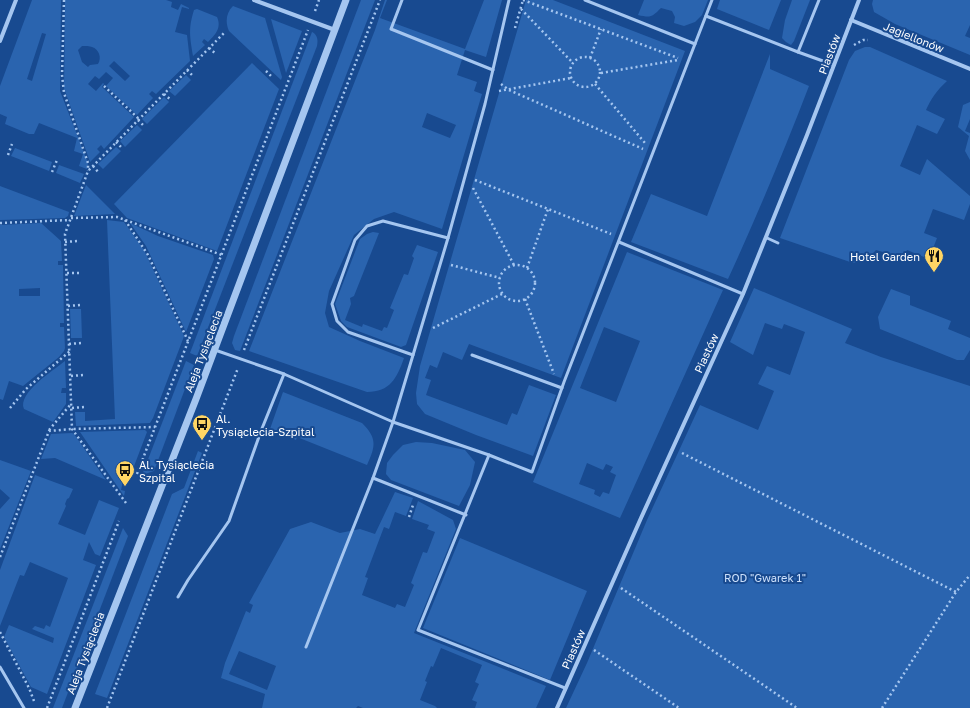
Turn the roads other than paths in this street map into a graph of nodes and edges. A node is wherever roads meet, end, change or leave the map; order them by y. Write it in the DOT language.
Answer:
graph roads {
  1 [pos="16,0"];
  2 [pos="254,0"];
  3 [pos="346,0"];
  4 [pos="402,0"];
  5 [pos="509,0"];
  6 [pos="585,0"];
  7 [pos="712,0"];
  8 [pos="819,0"];
  9 [pos="859,0"];
  10 [pos="706,16"];
  11 [pos="851,20"];
  12 [pos="335,30"];
  13 [pos="0,41"];
  14 [pos="695,44"];
  15 [pos="798,52"];
  16 [pos="834,65"];
  17 [pos="970,69"];
  18 [pos="493,70"];
  19 [pos="448,238"];
  20 [pos="767,238"];
  21 [pos="619,242"];
  22 [pos="778,243"];
  23 [pos="743,294"];
  24 [pos="215,350"];
  25 [pos="413,355"];
  26 [pos="472,355"];
  27 [pos="284,374"];
  28 [pos="562,388"];
  29 [pos="393,422"];
  30 [pos="489,455"];
  31 [pos="373,478"];
  32 [pos="466,515"];
  33 [pos="178,597"];
  34 [pos="306,646"];
  35 [pos="0,667"];
  36 [pos="565,688"];
  37 [pos="24,708"];
  38 [pos="75,708"];
  39 [pos="557,708"];
  1 -- 13 [label="street"];
  2 -- 12 [label="street"];
  3 -- 12 [label="street, Aleja Tysiąclecia"];
  4 -- 18 [label="lane"];
  5 -- 18 [label="lane"];
  6 -- 14 [label="lane"];
  7 -- 10 [label="lane"];
  8 -- 15 [label="lane"];
  9 -- 11 [label="street, Piastów"];
  10 -- 14 [label="lane"];
  10 -- 15 [label="lane"];
  11 -- 16 [label="street, Piastów"];
  11 -- 17 [label="street, Jagiellonów"];
  12 -- 24 [label="street, Aleja Tysiąclecia"];
  14 -- 21 [label="lane"];
  15 -- 16 [label="lane"];
  16 -- 20 [label="street, Piastów"];
  18 -- 19 [label="lane"];
  19 -- 25 [label="lane"];
  19 -- 25 [label="lane"];
  20 -- 22 [label="lane"];
  20 -- 23 [label="street, Piastów"];
  21 -- 23 [label="lane"];
  21 -- 28 [label="lane"];
  23 -- 36 [label="street, Piastów"];
  24 -- 27 [label="lane"];
  24 -- 38 [label="street, Aleja Tysiąclecia"];
  25 -- 29 [label="lane"];
  26 -- 28 [label="lane"];
  27 -- 29 [label="lane"];
  27 -- 33 [label="lane"];
  28 -- 30 [label="lane"];
  29 -- 30 [label="lane"];
  29 -- 31 [label="lane"];
  30 -- 32 [label="lane"];
  31 -- 32 [label="lane"];
  31 -- 34 [label="lane"];
  32 -- 36 [label="lane"];
  35 -- 37 [label="lane"];
  36 -- 39 [label="street, Piastów"];
}
